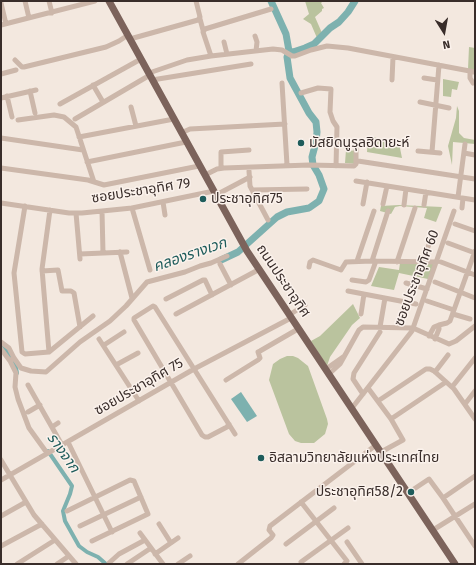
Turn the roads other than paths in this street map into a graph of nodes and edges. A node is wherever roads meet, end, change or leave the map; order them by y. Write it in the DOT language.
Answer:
graph roads {
  1 [pos="25,1"];
  2 [pos="49,1"];
  3 [pos="73,1"];
  4 [pos="95,1"];
  5 [pos="109,1"];
  6 [pos="196,1"];
  7 [pos="1,3"];
  8 [pos="74,7"];
  9 [pos="271,9"];
  10 [pos="52,12"];
  11 [pos="29,18"];
  12 [pos="200,19"];
  13 [pos="4,24"];
  14 [pos="203,30"];
  15 [pos="255,36"];
  16 [pos="129,37"];
  17 [pos="224,42"];
  18 [pos="256,51"];
  19 [pos="227,54"];
  20 [pos="211,56"];
  21 [pos="393,57"];
  22 [pos="141,59"];
  23 [pos="15,60"];
  24 [pos="251,64"];
  25 [pos="439,65"];
  26 [pos="16,70"];
  27 [pos="472,71"];
  28 [pos="1,74"];
  29 [pos="150,76"];
  30 [pos="424,78"];
  31 [pos="392,80"];
  32 [pos="437,80"];
  33 [pos="282,83"];
  34 [pos="473,83"];
  35 [pos="94,85"];
  36 [pos="301,92"];
  37 [pos="7,96"];
  38 [pos="1,98"];
  39 [pos="103,102"];
  40 [pos="420,102"];
  41 [pos="60,104"];
  42 [pos="435,104"];
  43 [pos="131,107"];
  44 [pos="449,108"];
  45 [pos="35,113"];
  46 [pos="12,117"];
  47 [pos="75,118"];
  48 [pos="174,119"];
  49 [pos="18,120"];
  50 [pos="285,124"];
  51 [pos="136,126"];
  52 [pos="181,133"];
  53 [pos="79,137"];
  54 [pos="1,138"];
  55 [pos="186,142"];
  56 [pos="465,144"];
  57 [pos="356,149"];
  58 [pos="83,150"];
  59 [pos="249,150"];
  60 [pos="418,151"];
  61 [pos="432,152"];
  62 [pos="440,153"];
  63 [pos="464,153"];
  64 [pos="475,155"];
  65 [pos="358,161"];
  66 [pos="87,162"];
  67 [pos="287,165"];
  68 [pos="200,166"];
  69 [pos="336,166"];
  70 [pos="1,168"];
  71 [pos="221,168"];
  72 [pos="205,175"];
  73 [pos="460,176"];
  74 [pos="475,179"];
  75 [pos="356,181"];
  76 [pos="94,182"];
  77 [pos="367,182"];
  78 [pos="387,186"];
  79 [pos="307,189"];
  80 [pos="406,189"];
  81 [pos="252,190"];
  82 [pos="426,192"];
  83 [pos="215,193"];
  84 [pos="460,198"];
  85 [pos="475,200"];
  86 [pos="163,202"];
  87 [pos="1,203"];
  88 [pos="363,204"];
  89 [pos="384,204"];
  90 [pos="404,204"];
  91 [pos="424,205"];
  92 [pos="25,206"];
  93 [pos="132,208"];
  94 [pos="415,208"];
  95 [pos="462,208"];
  96 [pos="50,210"];
  97 [pos="102,211"];
  98 [pos="374,211"];
  99 [pos="388,211"];
  100 [pos="454,211"];
  101 [pos="76,213"];
  102 [pos="165,215"];
  103 [pos="268,220"];
  104 [pos="455,224"];
  105 [pos="475,231"];
  106 [pos="431,238"];
  107 [pos="448,243"];
  108 [pos="120,252"];
  109 [pos="127,252"];
  110 [pos="475,252"];
  111 [pos="103,253"];
  112 [pos="227,256"];
  113 [pos="357,261"];
  114 [pos="374,261"];
  115 [pos="397,262"];
  116 [pos="423,262"];
  117 [pos="439,262"];
  118 [pos="220,264"];
  119 [pos="309,267"];
  120 [pos="150,270"];
  121 [pos="258,270"];
  122 [pos="42,271"];
  123 [pos="468,272"];
  124 [pos="475,275"];
  125 [pos="352,280"];
  126 [pos="435,282"];
  127 [pos="406,283"];
  128 [pos="231,285"];
  129 [pos="427,289"];
  130 [pos="348,291"];
  131 [pos="460,292"];
  132 [pos="364,294"];
  133 [pos="212,295"];
  134 [pos="132,298"];
  135 [pos="385,298"];
  136 [pos="475,298"];
  137 [pos="166,299"];
  138 [pos="427,301"];
  139 [pos="404,302"];
  140 [pos="416,304"];
  141 [pos="305,305"];
  142 [pos="453,312"];
  143 [pos="176,314"];
  144 [pos="361,314"];
  145 [pos="93,316"];
  146 [pos="290,316"];
  147 [pos="402,318"];
  148 [pos="470,319"];
  149 [pos="439,325"];
  150 [pos="475,326"];
  151 [pos="80,327"];
  152 [pos="413,328"];
  153 [pos="298,329"];
  154 [pos="380,329"];
  155 [pos="124,332"];
  156 [pos="429,336"];
  157 [pos="99,339"];
  158 [pos="435,339"];
  159 [pos="1,343"];
  160 [pos="104,346"];
  161 [pos="1,349"];
  162 [pos="49,352"];
  163 [pos="138,353"];
  164 [pos="448,355"];
  165 [pos="475,358"];
  166 [pos="12,360"];
  167 [pos="116,365"];
  168 [pos="194,369"];
  169 [pos="328,372"];
  170 [pos="435,372"];
  171 [pos="226,380"];
  172 [pos="172,382"];
  173 [pos="446,382"];
  174 [pos="28,385"];
  175 [pos="452,387"];
  176 [pos="368,388"];
  177 [pos="475,391"];
  178 [pos="363,394"];
  179 [pos="139,401"];
  180 [pos="378,401"];
  181 [pos="465,404"];
  182 [pos="40,406"];
  183 [pos="352,408"];
  184 [pos="28,412"];
  185 [pos="391,419"];
  186 [pos="475,419"];
  187 [pos="58,423"];
  188 [pos="229,424"];
  189 [pos="52,427"];
  190 [pos="235,434"];
  191 [pos="68,442"];
  192 [pos="62,445"];
  193 [pos="376,445"];
  194 [pos="49,452"];
  195 [pos="382,452"];
  196 [pos="1,460"];
  197 [pos="10,475"];
  198 [pos="475,476"];
  199 [pos="1,480"];
  200 [pos="408,492"];
  201 [pos="95,497"];
  202 [pos="141,497"];
  203 [pos="443,498"];
  204 [pos="26,502"];
  205 [pos="301,502"];
  206 [pos="475,504"];
  207 [pos="334,508"];
  208 [pos="67,511"];
  209 [pos="104,515"];
  210 [pos="1,516"];
  211 [pos="455,517"];
  212 [pos="316,521"];
  213 [pos="42,524"];
  214 [pos="159,524"];
  215 [pos="80,526"];
  216 [pos="348,528"];
  217 [pos="433,530"];
  218 [pos="112,532"];
  219 [pos="140,533"];
  220 [pos="178,538"];
  221 [pos="55,540"];
  222 [pos="145,540"];
  223 [pos="331,540"];
  224 [pos="92,541"];
  225 [pos="346,542"];
  226 [pos="171,543"];
  227 [pos="286,544"];
  228 [pos="1,546"];
  229 [pos="475,546"];
  230 [pos="151,548"];
  231 [pos="156,554"];
  232 [pos="69,556"];
  233 [pos="190,556"];
  234 [pos="301,562"];
  235 [pos="109,563"];
  236 [pos="17,564"];
  237 [pos="57,564"];
  238 [pos="76,564"];
  239 [pos="127,564"];
  240 [pos="163,564"];
  241 [pos="178,564"];
  242 [pos="238,564"];
  243 [pos="344,564"];
  244 [pos="362,564"];
  245 [pos="455,564"];
  1 -- 11 [label="street"];
  2 -- 10 [label="street"];
  3 -- 8 [label="street"];
  4 -- 8 [label="street"];
  5 -- 16 [label="main road, ถนนประชาอุทิศ"];
  6 -- 12 [label="street"];
  7 -- 13 [label="street"];
  8 -- 10 [label="street"];
  9 -- 14 [label="street"];
  10 -- 11 [label="street"];
  11 -- 13 [label="street"];
  12 -- 14 [label="street"];
  12 -- 16 [label="street"];
  14 -- 20 [label="street"];
  15 -- 18 [label="street"];
  16 -- 22 [label="main road, ถนนประชาอุทิศ"];
  16 -- 23 [label="street"];
  17 -- 19 [label="street"];
  18 -- 19 [label="street"];
  18 -- 21 [label="street"];
  19 -- 20 [label="street"];
  20 -- 29 [label="street"];
  21 -- 25 [label="street"];
  21 -- 31 [label="street"];
  22 -- 29 [label="main road, ถนนประชาอุทิศ"];
  22 -- 35 [label="street"];
  24 -- 29 [label="street"];
  25 -- 27 [label="street"];
  25 -- 32 [label="street"];
  26 -- 28 [label="street"];
  27 -- 34 [label="street"];
  29 -- 39 [label="street"];
  29 -- 48 [label="main road, ถนนประชาอุทิศ"];
  30 -- 32 [label="street"];
  32 -- 42 [label="street"];
  33 -- 50 [label="street"];
  35 -- 39 [label="street"];
  35 -- 41 [label="street"];
  36 -- 69 [label="street"];
  37 -- 38 [label="street"];
  37 -- 45 [label="street"];
  37 -- 46 [label="street"];
  39 -- 47 [label="street"];
  40 -- 42 [label="street"];
  42 -- 44 [label="street"];
  42 -- 61 [label="street"];
  43 -- 51 [label="street"];
  48 -- 51 [label="street"];
  48 -- 52 [label="main road, ถนนประชาอุทิศ"];
  49 -- 53 [label="street"];
  50 -- 52 [label="street"];
  50 -- 67 [label="street"];
  51 -- 53 [label="street"];
  52 -- 55 [label="main road, ถนนประชาอุทิศ"];
  53 -- 58 [label="street"];
  54 -- 58 [label="street"];
  55 -- 66 [label="street"];
  55 -- 68 [label="main road, ถนนประชาอุทิศ"];
  56 -- 63 [label="street"];
  57 -- 69 [label="street"];
  58 -- 66 [label="street"];
  59 -- 71 [label="street"];
  60 -- 61 [label="street"];
  61 -- 62 [label="street"];
  63 -- 64 [label="street"];
  63 -- 73 [label="street"];
  65 -- 73 [label="street"];
  66 -- 76 [label="street"];
  67 -- 69 [label="street"];
  67 -- 71 [label="street"];
  68 -- 72 [label="main road, ถนนประชาอุทิศ"];
  68 -- 76 [label="street, ซอยประชาอุทิศ 79"];
  70 -- 76 [label="street, ซอยประชาอุทิศ 79"];
  71 -- 72 [label="street"];
  72 -- 83 [label="main road, ถนนประชาอุทิศ"];
  73 -- 74 [label="street"];
  73 -- 84 [label="street"];
  75 -- 77 [label="street"];
  77 -- 78 [label="street"];
  77 -- 88 [label="street"];
  78 -- 80 [label="street"];
  78 -- 89 [label="street"];
  79 -- 81 [label="street"];
  80 -- 82 [label="street"];
  80 -- 90 [label="street"];
  81 -- 83 [label="street, ซอยประชาอุทิศ 79"];
  81 -- 103 [label="street"];
  82 -- 84 [label="street"];
  82 -- 91 [label="street"];
  83 -- 86 [label="street, ซอยประชาอุทิศ 79"];
  83 -- 121 [label="main road, ถนนประชาอุทิศ"];
  84 -- 85 [label="street"];
  84 -- 95 [label="street"];
  86 -- 93 [label="street, ซอยประชาอุทิศ 79"];
  86 -- 102 [label="street"];
  87 -- 92 [label="street, ซอยประชาอุทิศ 79"];
  92 -- 96 [label="street, ซอยประชาอุทิศ 79"];
  92 -- 162 [label="street"];
  93 -- 97 [label="street, ซอยประชาอุทิศ 79"];
  93 -- 120 [label="street"];
  94 -- 115 [label="street"];
  96 -- 101 [label="street, ซอยประชาอุทิศ 79"];
  96 -- 122 [label="street"];
  97 -- 101 [label="street, ซอยประชาอุทิศ 79"];
  97 -- 111 [label="street"];
  98 -- 113 [label="street"];
  99 -- 114 [label="street"];
  100 -- 117 [label="street, ซอยประชาอุทิศ 60"];
  101 -- 111 [label="street"];
  104 -- 105 [label="street"];
  106 -- 116 [label="street"];
  107 -- 110 [label="street"];
  108 -- 109 [label="street"];
  108 -- 111 [label="street"];
  108 -- 134 [label="street"];
  110 -- 123 [label="street"];
  112 -- 134 [label="street"];
  113 -- 114 [label="street"];
  113 -- 119 [label="street"];
  114 -- 115 [label="street"];
  114 -- 125 [label="street"];
  115 -- 116 [label="street"];
  116 -- 117 [label="street"];
  117 -- 123 [label="street"];
  117 -- 129 [label="street, ซอยประชาอุทิศ 60"];
  118 -- 128 [label="street"];
  121 -- 128 [label="street"];
  121 -- 146 [label="main road, ถนนประชาอุทิศ"];
  122 -- 151 [label="street"];
  122 -- 162 [label="street"];
  123 -- 124 [label="street"];
  123 -- 131 [label="street"];
  126 -- 131 [label="street"];
  127 -- 129 [label="street"];
  128 -- 133 [label="street"];
  129 -- 152 [label="street, ซอยประชาอุทิศ 60"];
  130 -- 132 [label="street"];
  131 -- 136 [label="street"];
  131 -- 142 [label="street"];
  132 -- 135 [label="street"];
  132 -- 144 [label="street"];
  133 -- 137 [label="street"];
  133 -- 143 [label="street"];
  134 -- 166 [label="street"];
  135 -- 139 [label="street"];
  135 -- 154 [label="street"];
  138 -- 142 [label="street"];
  139 -- 140 [label="street"];
  139 -- 147 [label="street"];
  141 -- 146 [label="street, ซอยประชาอุทิศ 75"];
  142 -- 148 [label="street"];
  142 -- 149 [label="street"];
  145 -- 151 [label="street"];
  146 -- 153 [label="main road, ถนนประชาอุทิศ"];
  146 -- 168 [label="street, ซอยประชาอุทิศ 75"];
  149 -- 156 [label="street"];
  149 -- 158 [label="street"];
  150 -- 158 [label="street"];
  151 -- 162 [label="street"];
  152 -- 154 [label="street"];
  152 -- 156 [label="street"];
  152 -- 176 [label="street, ซอยประชาอุทิศ 60"];
  153 -- 169 [label="main road, ถนนประชาอุทิศ"];
  153 -- 171 [label="street"];
  154 -- 169 [label="street"];
  154 -- 178 [label="street"];
  155 -- 160 [label="street"];
  156 -- 158 [label="street"];
  157 -- 160 [label="street"];
  159 -- 166 [label="street"];
  160 -- 167 [label="street"];
  161 -- 166 [label="street"];
  163 -- 167 [label="street"];
  164 -- 170 [label="street"];
  165 -- 175 [label="street"];
  166 -- 194 [label="street"];
  167 -- 179 [label="street"];
  168 -- 172 [label="street, ซอยประชาอุทิศ 75"];
  168 -- 172 [label="street"];
  168 -- 188 [label="street"];
  169 -- 183 [label="main road, ถนนประชาอุทิศ"];
  170 -- 173 [label="street"];
  170 -- 180 [label="street"];
  172 -- 179 [label="street, ซอยประชาอุทิศ 75"];
  172 -- 188 [label="street"];
  173 -- 175 [label="street"];
  173 -- 185 [label="street"];
  174 -- 182 [label="street"];
  175 -- 181 [label="street"];
  176 -- 178 [label="street, ซอยประชาอุทิศ 60"];
  176 -- 180 [label="street"];
  177 -- 181 [label="street"];
  178 -- 183 [label="street, ซอยประชาอุทิศ 60"];
  179 -- 191 [label="street, ซอยประชาอุทิศ 75"];
  180 -- 185 [label="street"];
  181 -- 186 [label="street"];
  182 -- 184 [label="street"];
  182 -- 189 [label="street"];
  183 -- 193 [label="main road, ถนนประชาอุทิศ"];
  185 -- 195 [label="street"];
  187 -- 189 [label="street"];
  188 -- 190 [label="street"];
  189 -- 192 [label="street"];
  191 -- 192 [label="street, ซอยประชาอุทิศ 75"];
  191 -- 201 [label="street"];
  192 -- 194 [label="street, ซอยประชาอุทิศ 75"];
  193 -- 195 [label="main road, ถนนประชาอุทิศ"];
  193 -- 205 [label="street"];
  194 -- 197 [label="street, ซอยประชาอุทิศ 75"];
  195 -- 200 [label="main road, ถนนประชาอุทิศ"];
  196 -- 197 [label="street"];
  197 -- 199 [label="street, ซอยประชาอุทิศ 75"];
  197 -- 204 [label="street"];
  198 -- 203 [label="street"];
  200 -- 203 [label="street"];
  200 -- 217 [label="main road, ถนนประชาอุทิศ"];
  201 -- 202 [label="street"];
  201 -- 208 [label="street"];
  201 -- 209 [label="street"];
  202 -- 209 [label="street"];
  202 -- 218 [label="street"];
  203 -- 211 [label="street"];
  204 -- 210 [label="street"];
  204 -- 213 [label="street"];
  205 -- 212 [label="street"];
  205 -- 242 [label="street"];
  206 -- 211 [label="street"];
  207 -- 212 [label="street"];
  209 -- 215 [label="street"];
  209 -- 218 [label="street"];
  211 -- 217 [label="street"];
  211 -- 229 [label="street"];
  212 -- 223 [label="street"];
  212 -- 227 [label="street"];
  213 -- 221 [label="street"];
  213 -- 228 [label="street"];
  214 -- 226 [label="street"];
  216 -- 223 [label="street"];
  217 -- 245 [label="main road, ถนนประชาอุทิศ"];
  218 -- 224 [label="street"];
  219 -- 222 [label="street"];
  220 -- 226 [label="street"];
  221 -- 232 [label="street"];
  221 -- 236 [label="street"];
  222 -- 230 [label="street"];
  222 -- 235 [label="street"];
  223 -- 234 [label="street"];
  223 -- 243 [label="street"];
  225 -- 244 [label="street"];
  226 -- 231 [label="street"];
  230 -- 231 [label="street"];
  230 -- 239 [label="street"];
  231 -- 240 [label="street"];
  232 -- 237 [label="street"];
  232 -- 238 [label="street"];
  233 -- 241 [label="street"];
}
